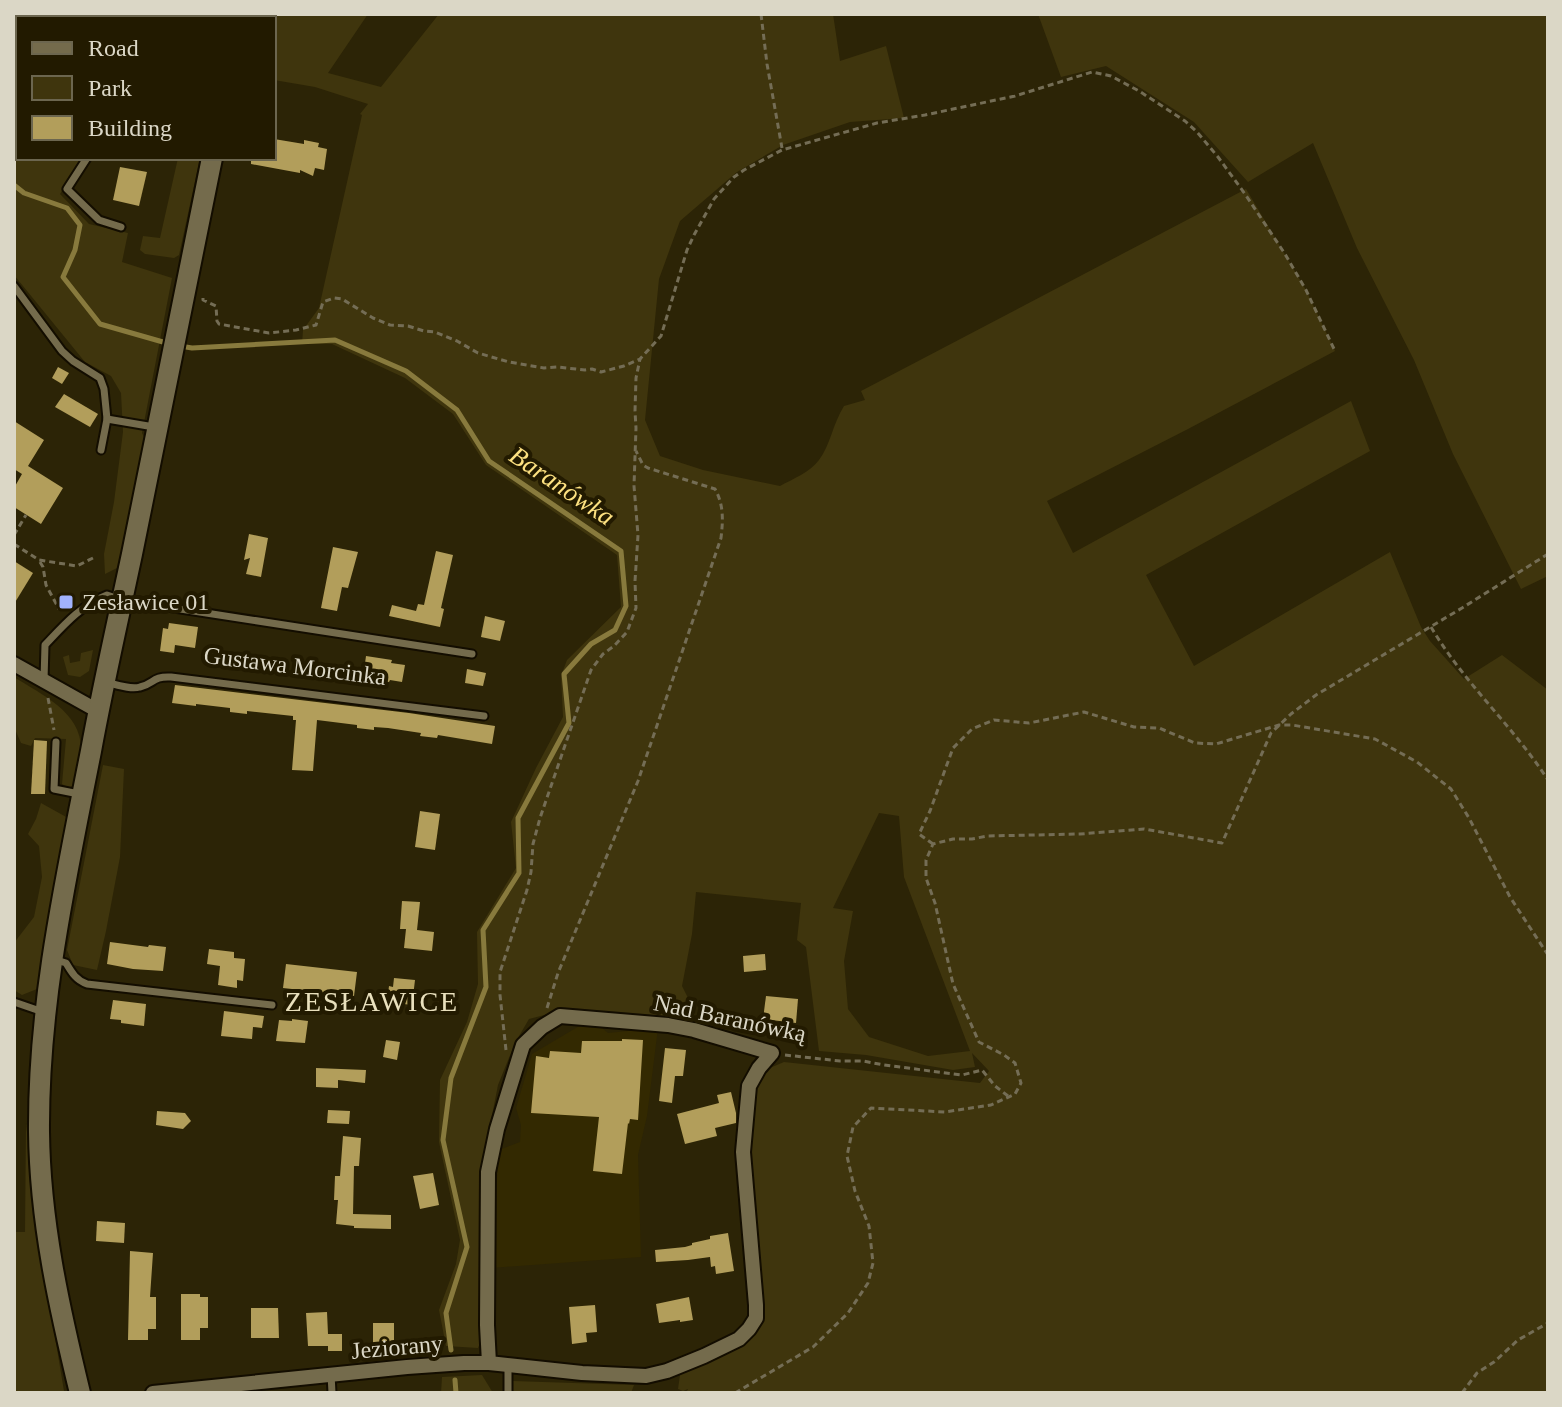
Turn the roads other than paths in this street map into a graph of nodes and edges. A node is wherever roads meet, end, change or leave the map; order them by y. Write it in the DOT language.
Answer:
graph roads {
  1 [pos="86,160"];
  2 [pos="212,160"];
  3 [pos="121,227"];
  4 [pos="14,286"];
  5 [pos="107,419"];
  6 [pos="157,428"];
  7 [pos="101,450"];
  8 [pos="122,600"];
  9 [pos="472,654"];
  10 [pos="14,664"];
  11 [pos="103,682"];
  12 [pos="46,688"];
  13 [pos="98,711"];
  14 [pos="484,716"];
  15 [pos="56,742"];
  16 [pos="82,794"];
  17 [pos="51,958"];
  18 [pos="14,1002"];
  19 [pos="272,1005"];
  20 [pos="45,1013"];
  21 [pos="489,1363"];
  22 [pos="508,1365"];
  23 [pos="331,1374"];
  24 [pos="646,1376"];
  25 [pos="80,1393"];
  26 [pos="153,1393"];
  27 [pos="332,1393"];
  28 [pos="508,1393"];
  1 -- 3 [label="lane"];
  2 -- 6 [label="street"];
  4 -- 5 [label="lane"];
  5 -- 6 [label="lane"];
  5 -- 7 [label="lane"];
  6 -- 8 [label="street"];
  8 -- 9 [label="lane"];
  8 -- 11 [label="street"];
  8 -- 12 [label="lane"];
  10 -- 12 [label="street"];
  11 -- 13 [label="street"];
  11 -- 14 [label="lane, Gustawa Morcinka"];
  12 -- 13 [label="street"];
  13 -- 16 [label="street"];
  15 -- 16 [label="lane"];
  16 -- 17 [label="street"];
  17 -- 19 [label="lane"];
  17 -- 20 [label="street"];
  18 -- 20 [label="lane"];
  20 -- 25 [label="street"];
  21 -- 22 [label="street, Jeziorany"];
  21 -- 23 [label="street, Jeziorany"];
  21 -- 24 [label="street, Nad Baranówką"];
  22 -- 24 [label="street, Jeziorany"];
  22 -- 28 [label="lane"];
  23 -- 26 [label="street, Jeziorany"];
  23 -- 27 [label="lane"];
}
